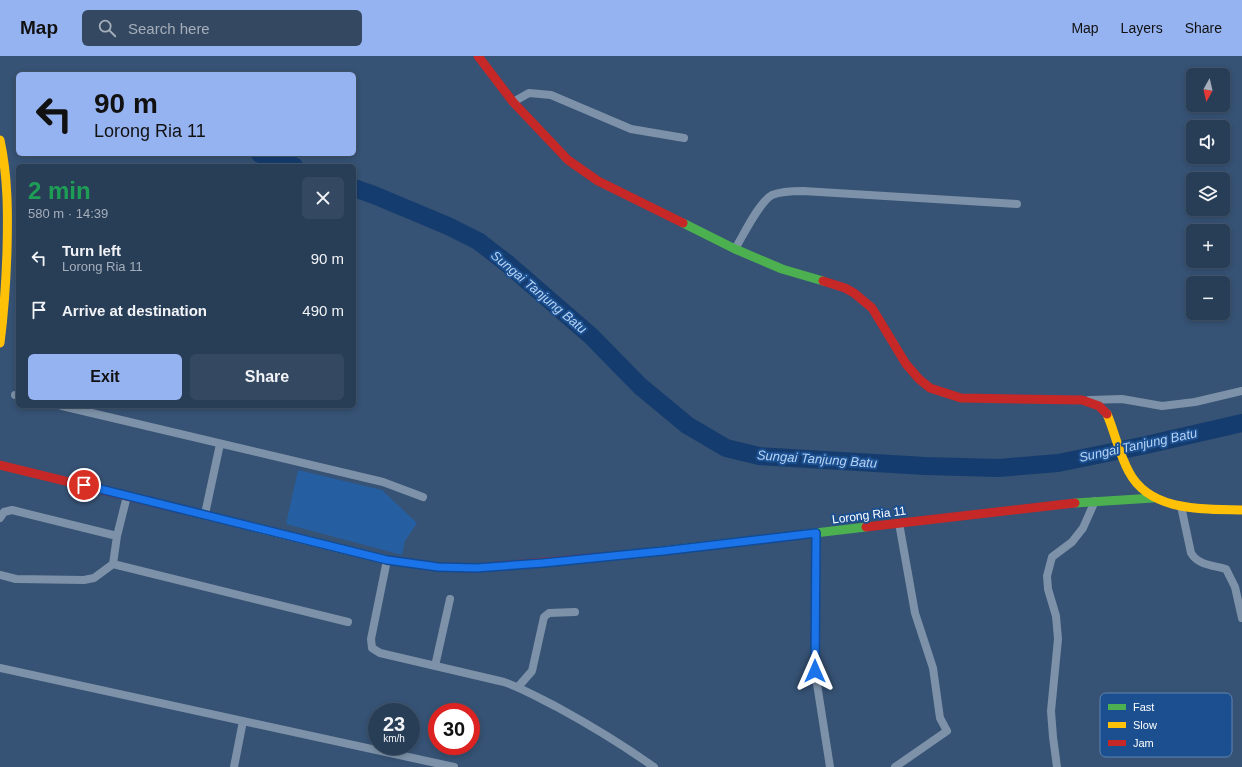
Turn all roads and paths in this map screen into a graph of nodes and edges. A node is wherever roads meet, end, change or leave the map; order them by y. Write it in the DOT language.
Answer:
graph roads {
  1 [pos="478,56"];
  2 [pos="512,102"];
  3 [pos="684,138"];
  4 [pos="0,140"];
  5 [pos="1017,204"];
  6 [pos="735,249"];
  7 [pos="0,344"];
  8 [pos="1242,391"];
  9 [pos="1082,400"];
  10 [pos="70,408"];
  11 [pos="220,444"];
  12 [pos="0,464"];
  13 [pos="127,496"];
  14 [pos="422,496"];
  15 [pos="1153,498"];
  16 [pos="1095,501"];
  17 [pos="1181,506"];
  18 [pos="1242,510"];
  19 [pos="205,514"];
  20 [pos="0,518"];
  21 [pos="899,523"];
  22 [pos="816,533"];
  23 [pos="117,536"];
  24 [pos="387,560"];
  25 [pos="113,564"];
  26 [pos="0,576"];
  27 [pos="450,599"];
  28 [pos="575,612"];
  29 [pos="1242,618"];
  30 [pos="348,622"];
  31 [pos="435,666"];
  32 [pos="0,668"];
  33 [pos="518,687"];
  34 [pos="244,721"];
  35 [pos="234,767"];
  36 [pos="454,767"];
  37 [pos="654,767"];
  38 [pos="830,767"];
  39 [pos="895,767"];
  40 [pos="1057,767"];
  1 -- 2 [label="street"];
  2 -- 3 [label="street"];
  2 -- 6 [label="street"];
  4 -- 7 [label="street"];
  5 -- 6 [label="street"];
  6 -- 9 [label="street"];
  8 -- 9 [label="street"];
  9 -- 15 [label="street"];
  10 -- 11 [label="street"];
  11 -- 14 [label="street"];
  11 -- 19 [label="street"];
  12 -- 13 [label="street, Lorong Ria 11"];
  13 -- 19 [label="street, Lorong Ria 11"];
  13 -- 23 [label="street"];
  15 -- 16 [label="street, Lorong Ria 11"];
  15 -- 17 [label="street"];
  16 -- 21 [label="street, Lorong Ria 11"];
  16 -- 40 [label="street"];
  17 -- 18 [label="street"];
  17 -- 29 [label="street"];
  19 -- 24 [label="street, Lorong Ria 11"];
  20 -- 23 [label="street"];
  21 -- 22 [label="street, Lorong Ria 11"];
  21 -- 39 [label="street"];
  22 -- 24 [label="street, Lorong Ria 11"];
  22 -- 38 [label="street"];
  23 -- 25 [label="street"];
  24 -- 31 [label="street"];
  25 -- 26 [label="street"];
  25 -- 30 [label="street"];
  27 -- 31 [label="street"];
  28 -- 33 [label="street"];
  31 -- 33 [label="street"];
  32 -- 34 [label="street"];
  33 -- 37 [label="street"];
  34 -- 35 [label="street"];
  34 -- 36 [label="street"];
}
